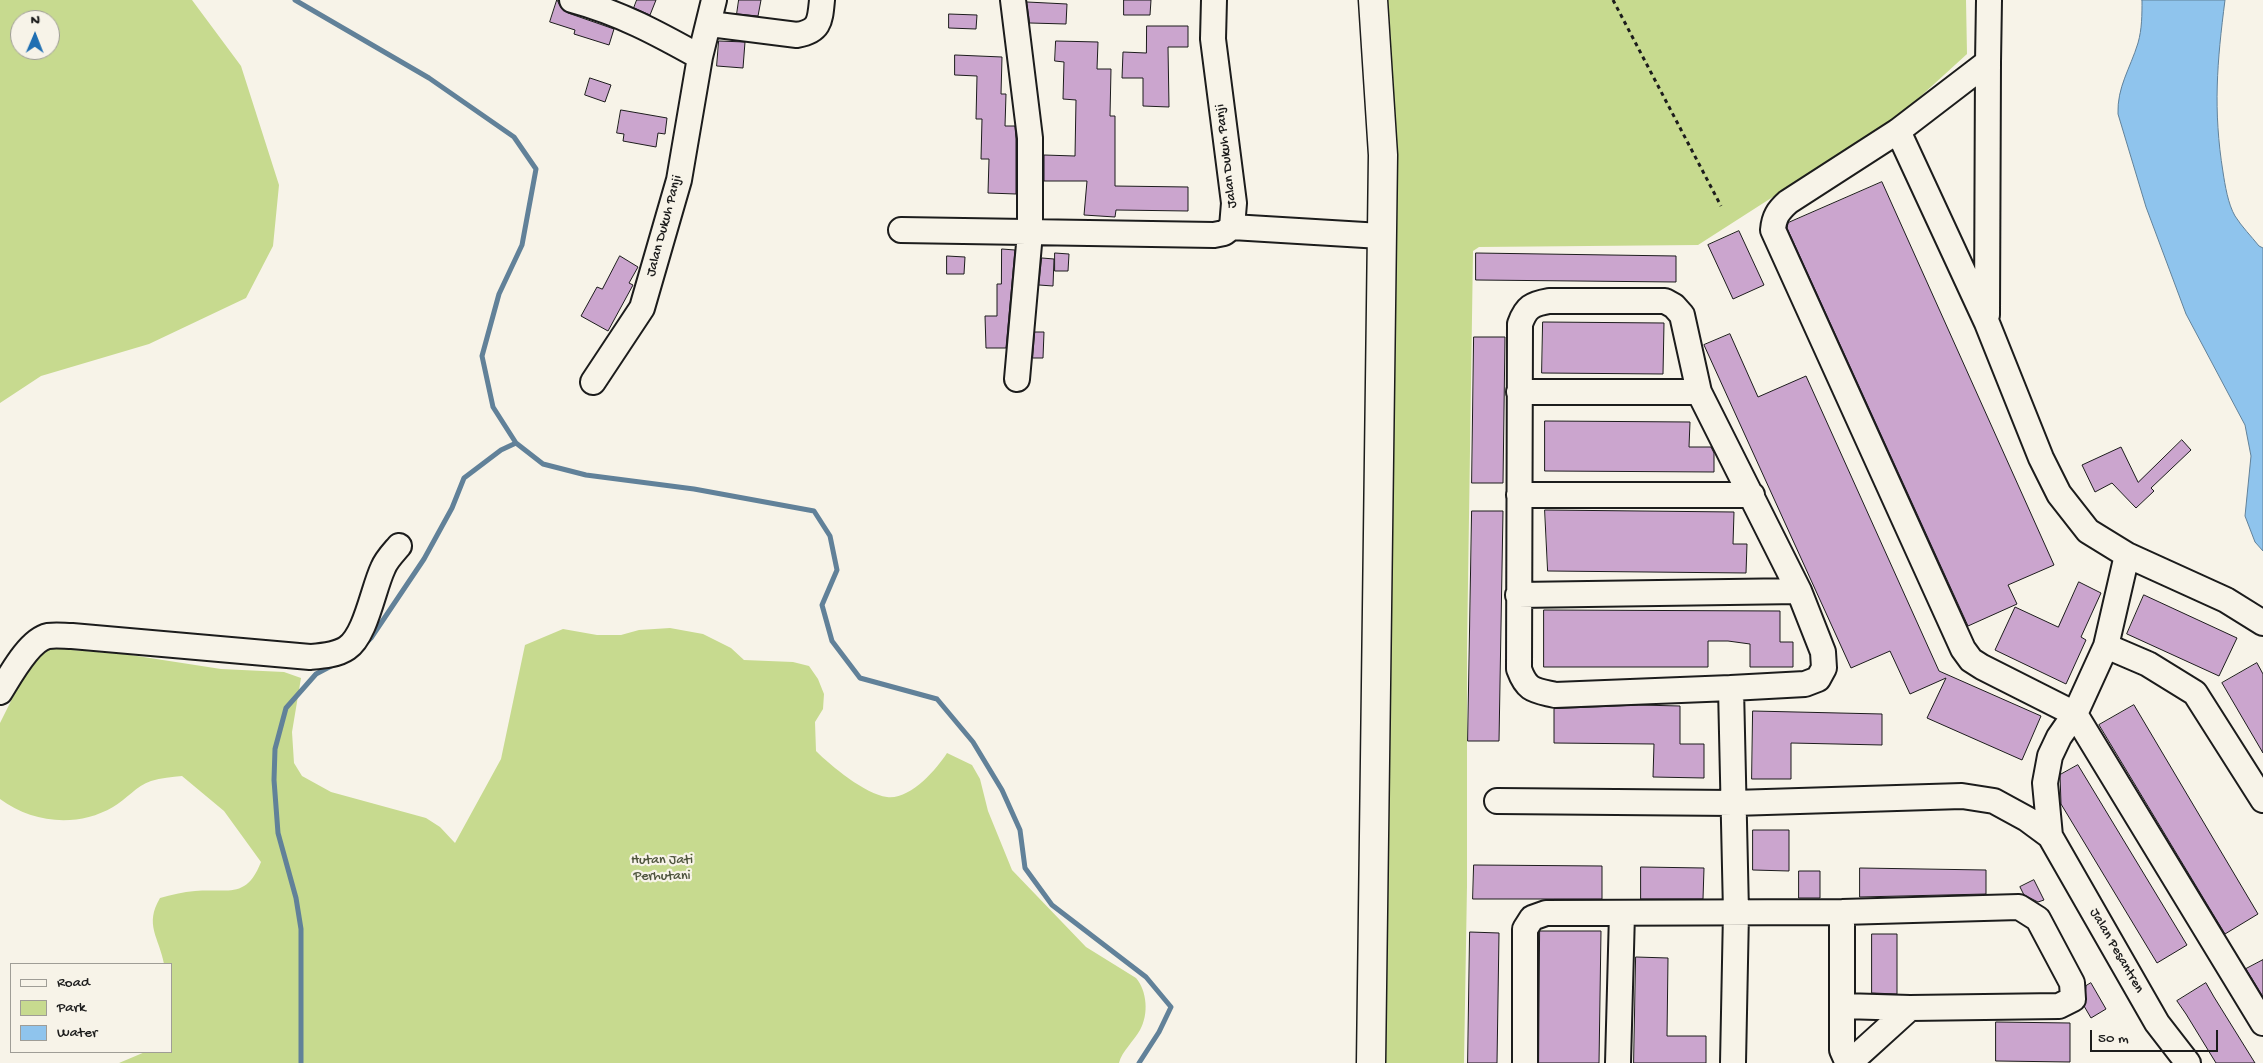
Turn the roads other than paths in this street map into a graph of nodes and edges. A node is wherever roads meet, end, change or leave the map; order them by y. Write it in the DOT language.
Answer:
graph roads {
  1 [pos="572,0"];
  2 [pos="714,0"];
  3 [pos="822,0"];
  4 [pos="1013,0"];
  5 [pos="1214,0"];
  6 [pos="1373,0"];
  7 [pos="1989,0"];
  8 [pos="710,24"];
  9 [pos="700,57"];
  10 [pos="1988,62"];
  11 [pos="1898,132"];
  12 [pos="1232,227"];
  13 [pos="901,230"];
  14 [pos="1030,233"];
  15 [pos="1380,236"];
  16 [pos="1987,323"];
  17 [pos="1017,378"];
  18 [pos="593,382"];
  19 [pos="1519,392"];
  20 [pos="1699,392"];
  21 [pos="1519,495"];
  22 [pos="1752,495"];
  23 [pos="399,546"];
  24 [pos="2126,555"];
  25 [pos="1799,590"];
  26 [pos="1518,595"];
  27 [pos="2263,624"];
  28 [pos="2106,646"];
  29 [pos="1731,688"];
  30 [pos="0,692"];
  31 [pos="2075,714"];
  32 [pos="2263,800"];
  33 [pos="1497,801"];
  34 [pos="1734,803"];
  35 [pos="2050,836"];
  36 [pos="1736,912"];
  37 [pos="1842,912"];
  38 [pos="1622,913"];
  39 [pos="1843,1006"];
  40 [pos="1910,1008"];
  41 [pos="2263,1023"];
  42 [pos="1371,1063"];
  43 [pos="1525,1063"];
  44 [pos="1618,1063"];
  45 [pos="1733,1063"];
  46 [pos="2188,1063"];
  1 -- 9 [label="street"];
  2 -- 8 [label="street, Jalan Dukuh Panji"];
  3 -- 8 [label="street"];
  4 -- 14 [label="street"];
  5 -- 12 [label="street, Jalan Dukuh Panji"];
  6 -- 15 [label="main road"];
  7 -- 10 [label="street"];
  8 -- 9 [label="street, Jalan Dukuh Panji"];
  9 -- 18 [label="street, Jalan Dukuh Panji"];
  10 -- 11 [label="street"];
  10 -- 16 [label="street"];
  11 -- 16 [label="street"];
  11 -- 31 [label="street"];
  12 -- 14 [label="street, Jalan Dukuh Panji"];
  12 -- 15 [label="street"];
  13 -- 14 [label="street, Jalan Dukuh Panji"];
  14 -- 17 [label="street"];
  15 -- 42 [label="main road"];
  16 -- 24 [label="street"];
  19 -- 20 [label="street"];
  19 -- 20 [label="street"];
  19 -- 21 [label="street"];
  20 -- 22 [label="street"];
  21 -- 22 [label="street"];
  21 -- 26 [label="street"];
  22 -- 25 [label="street"];
  23 -- 30 [label="street"];
  24 -- 27 [label="street"];
  24 -- 28 [label="street"];
  25 -- 26 [label="street"];
  25 -- 29 [label="street"];
  26 -- 29 [label="street"];
  28 -- 31 [label="street"];
  28 -- 32 [label="street"];
  29 -- 34 [label="street"];
  31 -- 35 [label="street"];
  31 -- 41 [label="street"];
  33 -- 34 [label="street"];
  34 -- 35 [label="street"];
  34 -- 36 [label="street"];
  35 -- 46 [label="street, Jalan Pesantren"];
  36 -- 37 [label="street"];
  36 -- 38 [label="street"];
  36 -- 45 [label="street"];
  37 -- 39 [label="street"];
  37 -- 40 [label="street"];
  38 -- 43 [label="street"];
  38 -- 44 [label="street"];
  39 -- 40 [label="street"];
  39 -- 40 [label="street"];
}
